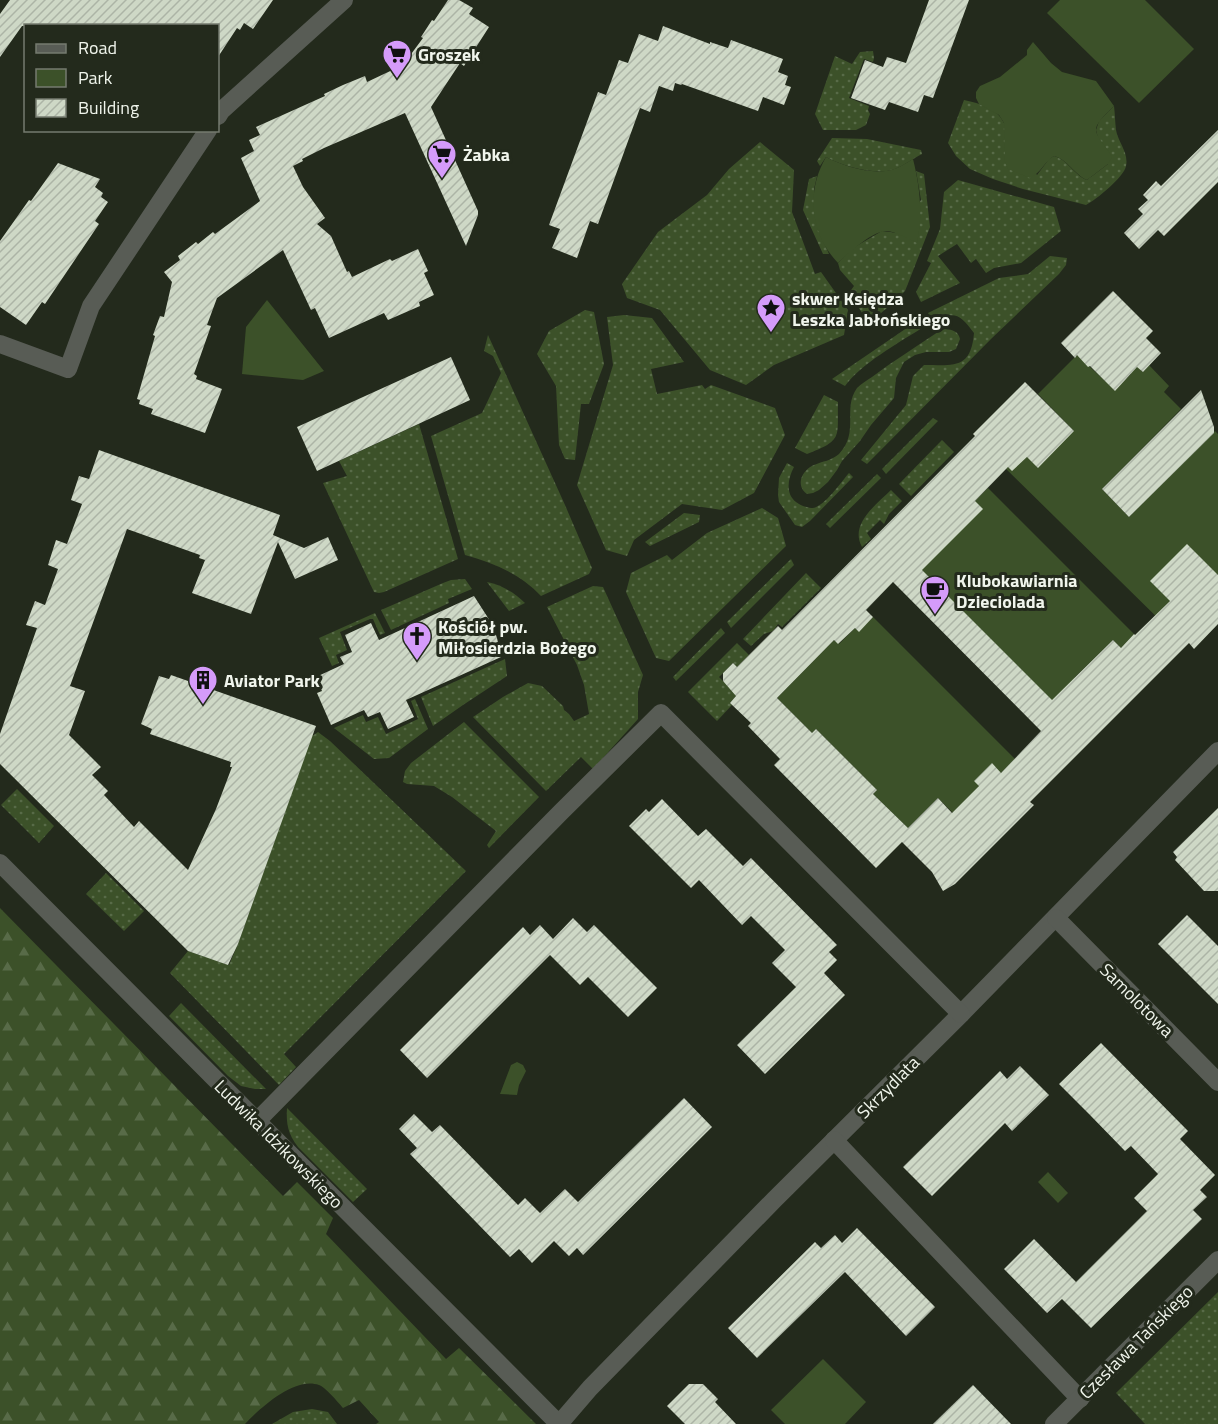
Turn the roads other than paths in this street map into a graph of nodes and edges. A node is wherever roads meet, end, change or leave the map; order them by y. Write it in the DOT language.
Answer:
graph roads {
  1 [pos="344,0"];
  2 [pos="219,114"];
  3 [pos="207,132"];
  4 [pos="0,344"];
  5 [pos="1218,751"];
  6 [pos="0,863"];
  7 [pos="1056,918"];
  8 [pos="961,1014"];
  9 [pos="1218,1082"];
  10 [pos="257,1121"];
  11 [pos="834,1140"];
  12 [pos="1218,1260"];
  13 [pos="1080,1399"];
  14 [pos="559,1424"];
  15 [pos="1054,1424"];
  1 -- 2 [label="street"];
  3 -- 4 [label="street"];
  5 -- 7 [label="street, Skrzydlata"];
  6 -- 10 [label="street, Ludwika Idzikowskiego"];
  7 -- 8 [label="street, Skrzydlata"];
  7 -- 9 [label="street, Samolotowa"];
  8 -- 10 [label="street"];
  8 -- 11 [label="street, Skrzydlata"];
  10 -- 14 [label="street, Ludwika Idzikowskiego"];
  11 -- 13 [label="street"];
  11 -- 14 [label="street, Skrzydlata"];
  12 -- 13 [label="street, Czesława Tańskiego"];
  13 -- 15 [label="street, Czesława Tańskiego"];
}
